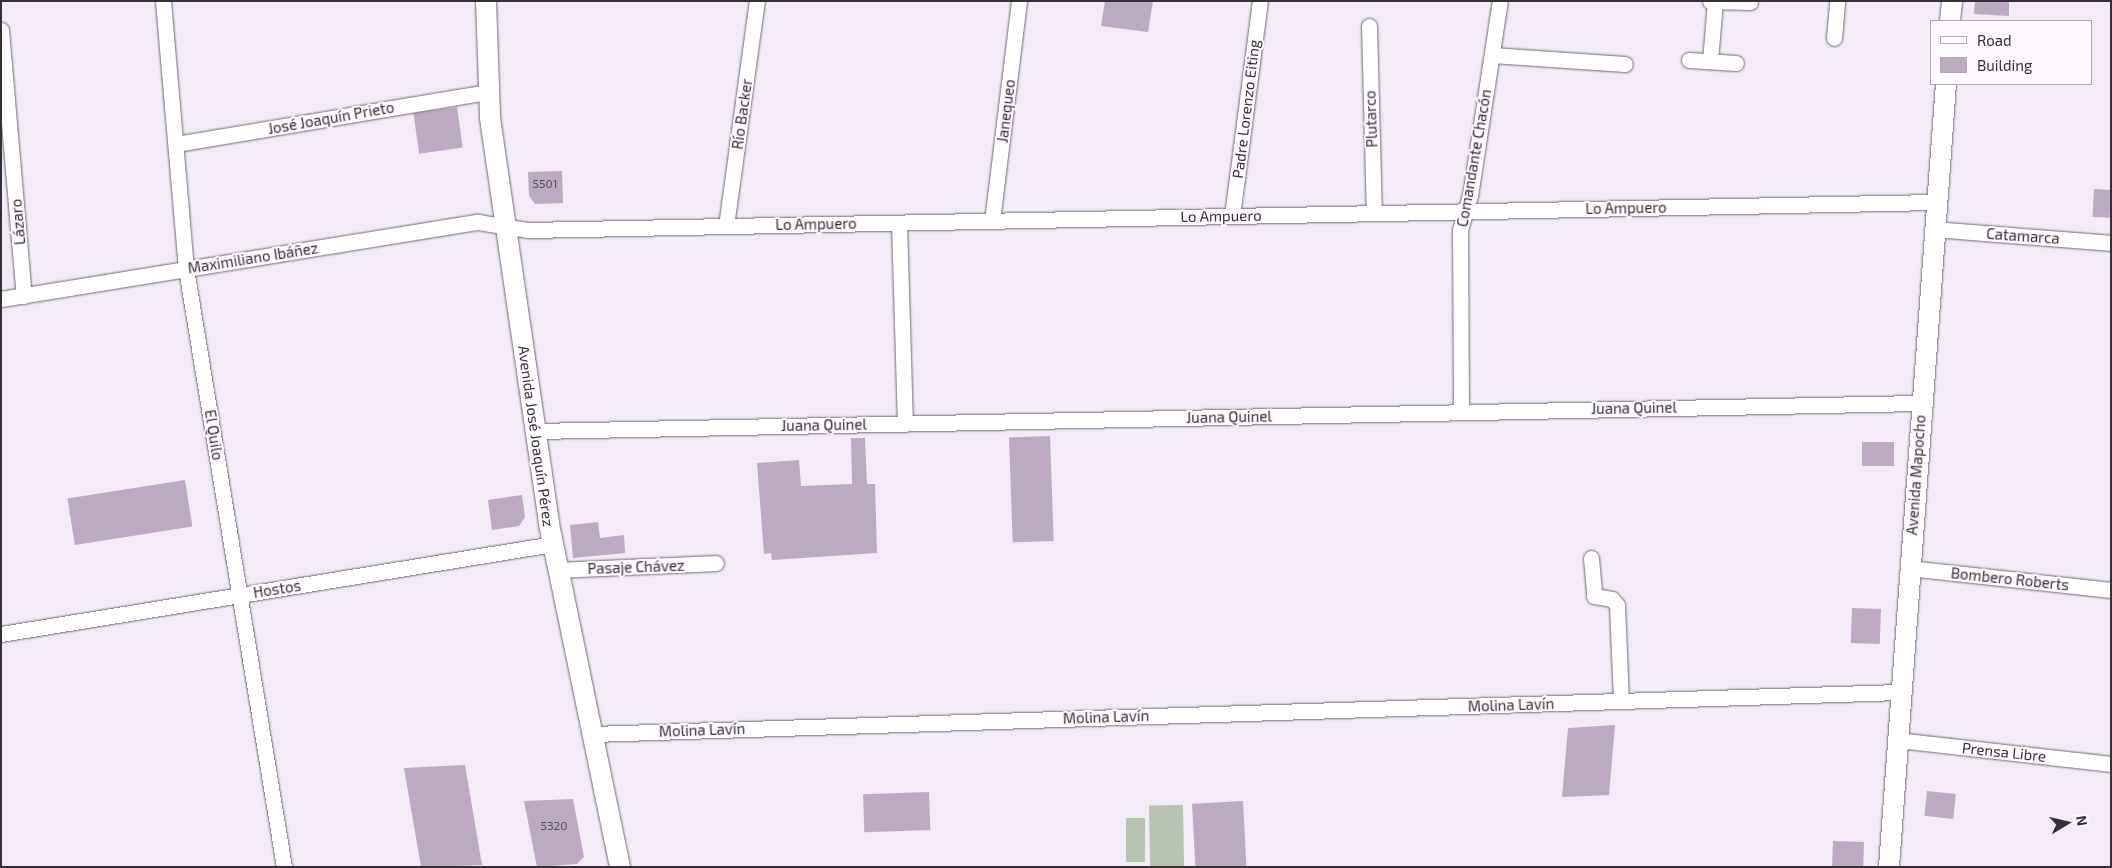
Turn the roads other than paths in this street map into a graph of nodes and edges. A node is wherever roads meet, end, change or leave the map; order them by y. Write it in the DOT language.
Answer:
graph roads {
  1 [pos="163,1"];
  2 [pos="486,1"];
  3 [pos="758,1"];
  4 [pos="1019,1"];
  5 [pos="1260,1"];
  6 [pos="1500,1"];
  7 [pos="1710,1"];
  8 [pos="1715,1"];
  9 [pos="1837,1"];
  10 [pos="1952,1"];
  11 [pos="1750,2"];
  12 [pos="1950,20"];
  13 [pos="1369,26"];
  14 [pos="1,30"];
  15 [pos="1834,38"];
  16 [pos="1492,55"];
  17 [pos="1689,60"];
  18 [pos="1710,62"];
  19 [pos="1736,63"];
  20 [pos="1625,64"];
  21 [pos="1946,85"];
  22 [pos="487,92"];
  23 [pos="176,144"];
  24 [pos="1937,202"];
  25 [pos="1465,211"];
  26 [pos="1374,213"];
  27 [pos="1232,216"];
  28 [pos="992,221"];
  29 [pos="899,223"];
  30 [pos="505,225"];
  31 [pos="726,226"];
  32 [pos="1934,229"];
  33 [pos="2111,243"];
  34 [pos="186,269"];
  35 [pos="24,296"];
  36 [pos="1,299"];
  37 [pos="1922,403"];
  38 [pos="1461,412"];
  39 [pos="905,424"];
  40 [pos="536,432"];
  41 [pos="553,544"];
  42 [pos="1591,558"];
  43 [pos="716,563"];
  44 [pos="1909,568"];
  45 [pos="557,570"];
  46 [pos="2111,590"];
  47 [pos="240,595"];
  48 [pos="1,634"];
  49 [pos="1899,692"];
  50 [pos="1622,701"];
  51 [pos="592,734"];
  52 [pos="1897,740"];
  53 [pos="2111,764"];
  54 [pos="284,867"];
  55 [pos="620,867"];
  56 [pos="1889,867"];
  1 -- 23 [label="street, El Quilo"];
  2 -- 22 [label="main road, Avenida José Joaquín Pérez"];
  3 -- 31 [label="street, Río Backer"];
  4 -- 28 [label="street, Janequeo"];
  5 -- 27 [label="street, Padre Lorenzo Eiting"];
  6 -- 16 [label="street, Comandante Chacón"];
  7 -- 8 [label="street"];
  8 -- 11 [label="street"];
  8 -- 18 [label="street"];
  9 -- 15 [label="street"];
  10 -- 12 [label="main road"];
  13 -- 26 [label="street, Plutarco"];
  14 -- 35 [label="street, Lázaro"];
  16 -- 20 [label="street"];
  16 -- 25 [label="street, Comandante Chacón"];
  17 -- 18 [label="street"];
  18 -- 19 [label="street"];
  21 -- 24 [label="main road, Avenida Mapocho"];
  22 -- 23 [label="street, José Joaquín Prieto"];
  22 -- 30 [label="main road, Avenida José Joaquín Pérez"];
  23 -- 34 [label="street, El Quilo"];
  24 -- 25 [label="street, Lo Ampuero"];
  24 -- 32 [label="main road, Avenida Mapocho"];
  25 -- 26 [label="street, Lo Ampuero"];
  25 -- 38 [label="street, Comandante Chacón"];
  26 -- 27 [label="street, Lo Ampuero"];
  27 -- 28 [label="street, Lo Ampuero"];
  28 -- 29 [label="street, Lo Ampuero"];
  29 -- 31 [label="street, Lo Ampuero"];
  29 -- 39 [label="street"];
  30 -- 31 [label="street, Lo Ampuero"];
  30 -- 34 [label="street, Maximiliano Ibáñez"];
  30 -- 40 [label="main road, Avenida José Joaquín Pérez"];
  32 -- 33 [label="street, Catamarca"];
  32 -- 37 [label="main road, Avenida Mapocho"];
  34 -- 35 [label="street, Maximiliano Ibáñez"];
  34 -- 47 [label="street, El Quilo"];
  35 -- 36 [label="street, Maximiliano Ibáñez"];
  37 -- 38 [label="street, Juana Quinel"];
  37 -- 44 [label="main road, Avenida Mapocho"];
  38 -- 39 [label="street, Juana Quinel"];
  39 -- 40 [label="street, Juana Quinel"];
  40 -- 41 [label="main road, Avenida José Joaquín Pérez"];
  41 -- 45 [label="main road, Avenida José Joaquín Pérez"];
  41 -- 47 [label="street, Hostos"];
  42 -- 50 [label="street"];
  43 -- 45 [label="street, Pasaje Chávez"];
  44 -- 46 [label="street, Bombero Roberts"];
  44 -- 49 [label="main road, Avenida Mapocho"];
  45 -- 51 [label="main road, Avenida José Joaquín Pérez"];
  47 -- 48 [label="street, Hostos"];
  47 -- 54 [label="street, El Quilo"];
  49 -- 50 [label="street, Molina Lavín"];
  49 -- 52 [label="main road, Avenida Mapocho"];
  50 -- 51 [label="street, Molina Lavín"];
  51 -- 55 [label="main road, Avenida José Joaquín Pérez"];
  52 -- 53 [label="street, Prensa Libre"];
  52 -- 56 [label="main road, Avenida Mapocho"];
}
